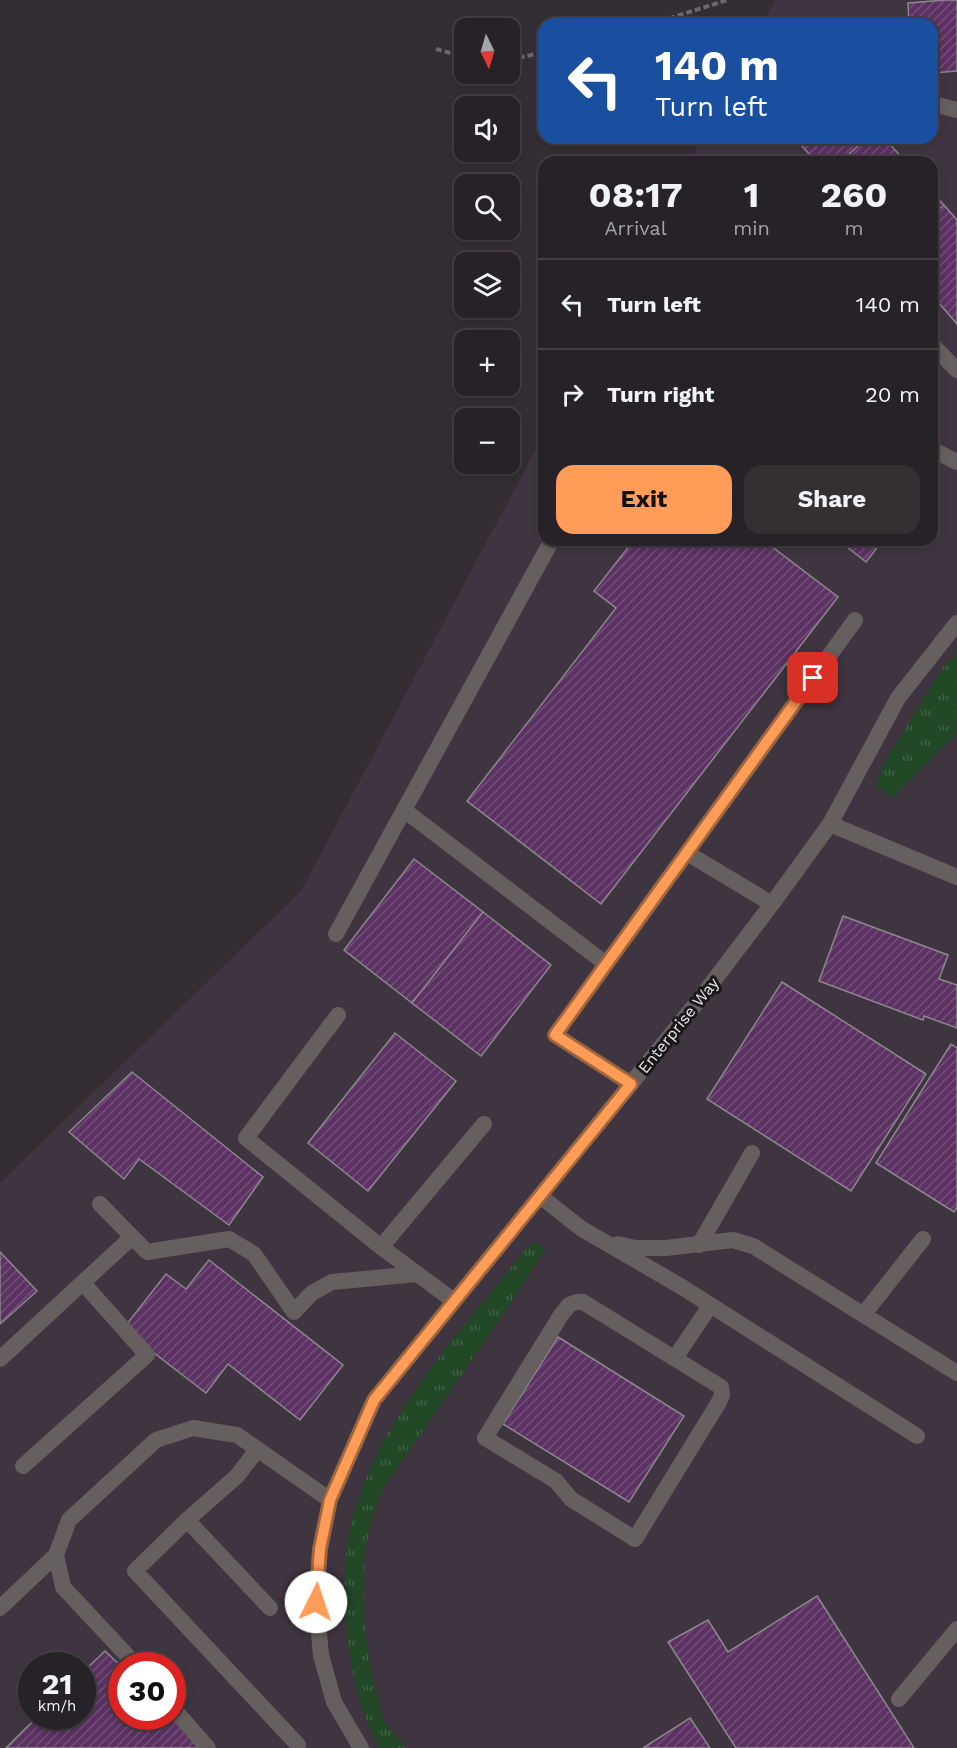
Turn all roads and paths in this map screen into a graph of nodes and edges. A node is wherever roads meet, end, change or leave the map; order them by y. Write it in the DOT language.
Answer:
graph roads {
  1 [pos="727,0"];
  2 [pos="670,18"];
  3 [pos="436,49"];
  4 [pos="538,53"];
  5 [pos="454,54"];
  6 [pos="520,57"];
  7 [pos="938,105"];
  8 [pos="957,110"];
  9 [pos="938,351"];
  10 [pos="957,370"];
  11 [pos="938,452"];
  12 [pos="957,462"];
  13 [pos="549,546"];
  14 [pos="855,620"];
  15 [pos="957,623"];
  16 [pos="404,810"];
  17 [pos="830,824"];
  18 [pos="687,853"];
  19 [pos="957,877"];
  20 [pos="772,904"];
  21 [pos="336,934"];
  22 [pos="606,964"];
  23 [pos="338,1015"];
  24 [pos="631,1084"];
  25 [pos="484,1124"];
  26 [pos="752,1153"];
  27 [pos="540,1196"];
  28 [pos="100,1204"];
  29 [pos="132,1237"];
  30 [pos="922,1239"];
  31 [pos="603,1241"];
  32 [pos="699,1245"];
  33 [pos="381,1247"];
  34 [pos="417,1274"];
  35 [pos="82,1283"];
  36 [pos="454,1301"];
  37 [pos="710,1306"];
  38 [pos="863,1315"];
  39 [pos="675,1358"];
  40 [pos="0,1359"];
  41 [pos="957,1373"];
  42 [pos="917,1436"];
  43 [pos="257,1450"];
  44 [pos="23,1466"];
  45 [pos="330,1500"];
  46 [pos="187,1520"];
  47 [pos="56,1555"];
  48 [pos="0,1608"];
  49 [pos="270,1608"];
  50 [pos="954,1642"];
  51 [pos="124,1652"];
  52 [pos="899,1699"];
  53 [pos="186,1723"];
  54 [pos="298,1745"];
  55 [pos="208,1748"];
  56 [pos="361,1748"];
  1 -- 2 [label="path"];
  3 -- 5 [label="path"];
  4 -- 6 [label="path"];
  7 -- 8 [label="street"];
  9 -- 10 [label="street"];
  11 -- 12 [label="street"];
  13 -- 16 [label="street"];
  14 -- 18 [label="street"];
  15 -- 17 [label="street, Enterprise Way"];
  16 -- 21 [label="street"];
  16 -- 22 [label="street"];
  17 -- 19 [label="street"];
  17 -- 20 [label="street, Enterprise Way"];
  18 -- 20 [label="street"];
  18 -- 22 [label="street"];
  20 -- 24 [label="street, Enterprise Way"];
  22 -- 24 [label="street"];
  23 -- 33 [label="street"];
  24 -- 27 [label="street, Enterprise Way"];
  25 -- 33 [label="street"];
  26 -- 32 [label="street"];
  27 -- 31 [label="street"];
  27 -- 36 [label="street, Enterprise Way"];
  28 -- 29 [label="street"];
  29 -- 34 [label="street"];
  29 -- 35 [label="street"];
  30 -- 38 [label="street"];
  31 -- 32 [label="street"];
  31 -- 37 [label="street"];
  32 -- 38 [label="street"];
  33 -- 34 [label="street"];
  34 -- 36 [label="street"];
  35 -- 40 [label="street"];
  35 -- 44 [label="street"];
  36 -- 45 [label="street, Enterprise Way"];
  37 -- 39 [label="street"];
  37 -- 42 [label="street"];
  38 -- 41 [label="street"];
  39 -- 39 [label="street"];
  43 -- 45 [label="street"];
  43 -- 46 [label="street"];
  43 -- 47 [label="street"];
  45 -- 56 [label="street, Enterprise Way"];
  46 -- 49 [label="street"];
  46 -- 54 [label="street"];
  47 -- 48 [label="street"];
  47 -- 51 [label="street"];
  50 -- 52 [label="street"];
  53 -- 55 [label="street"];
}
